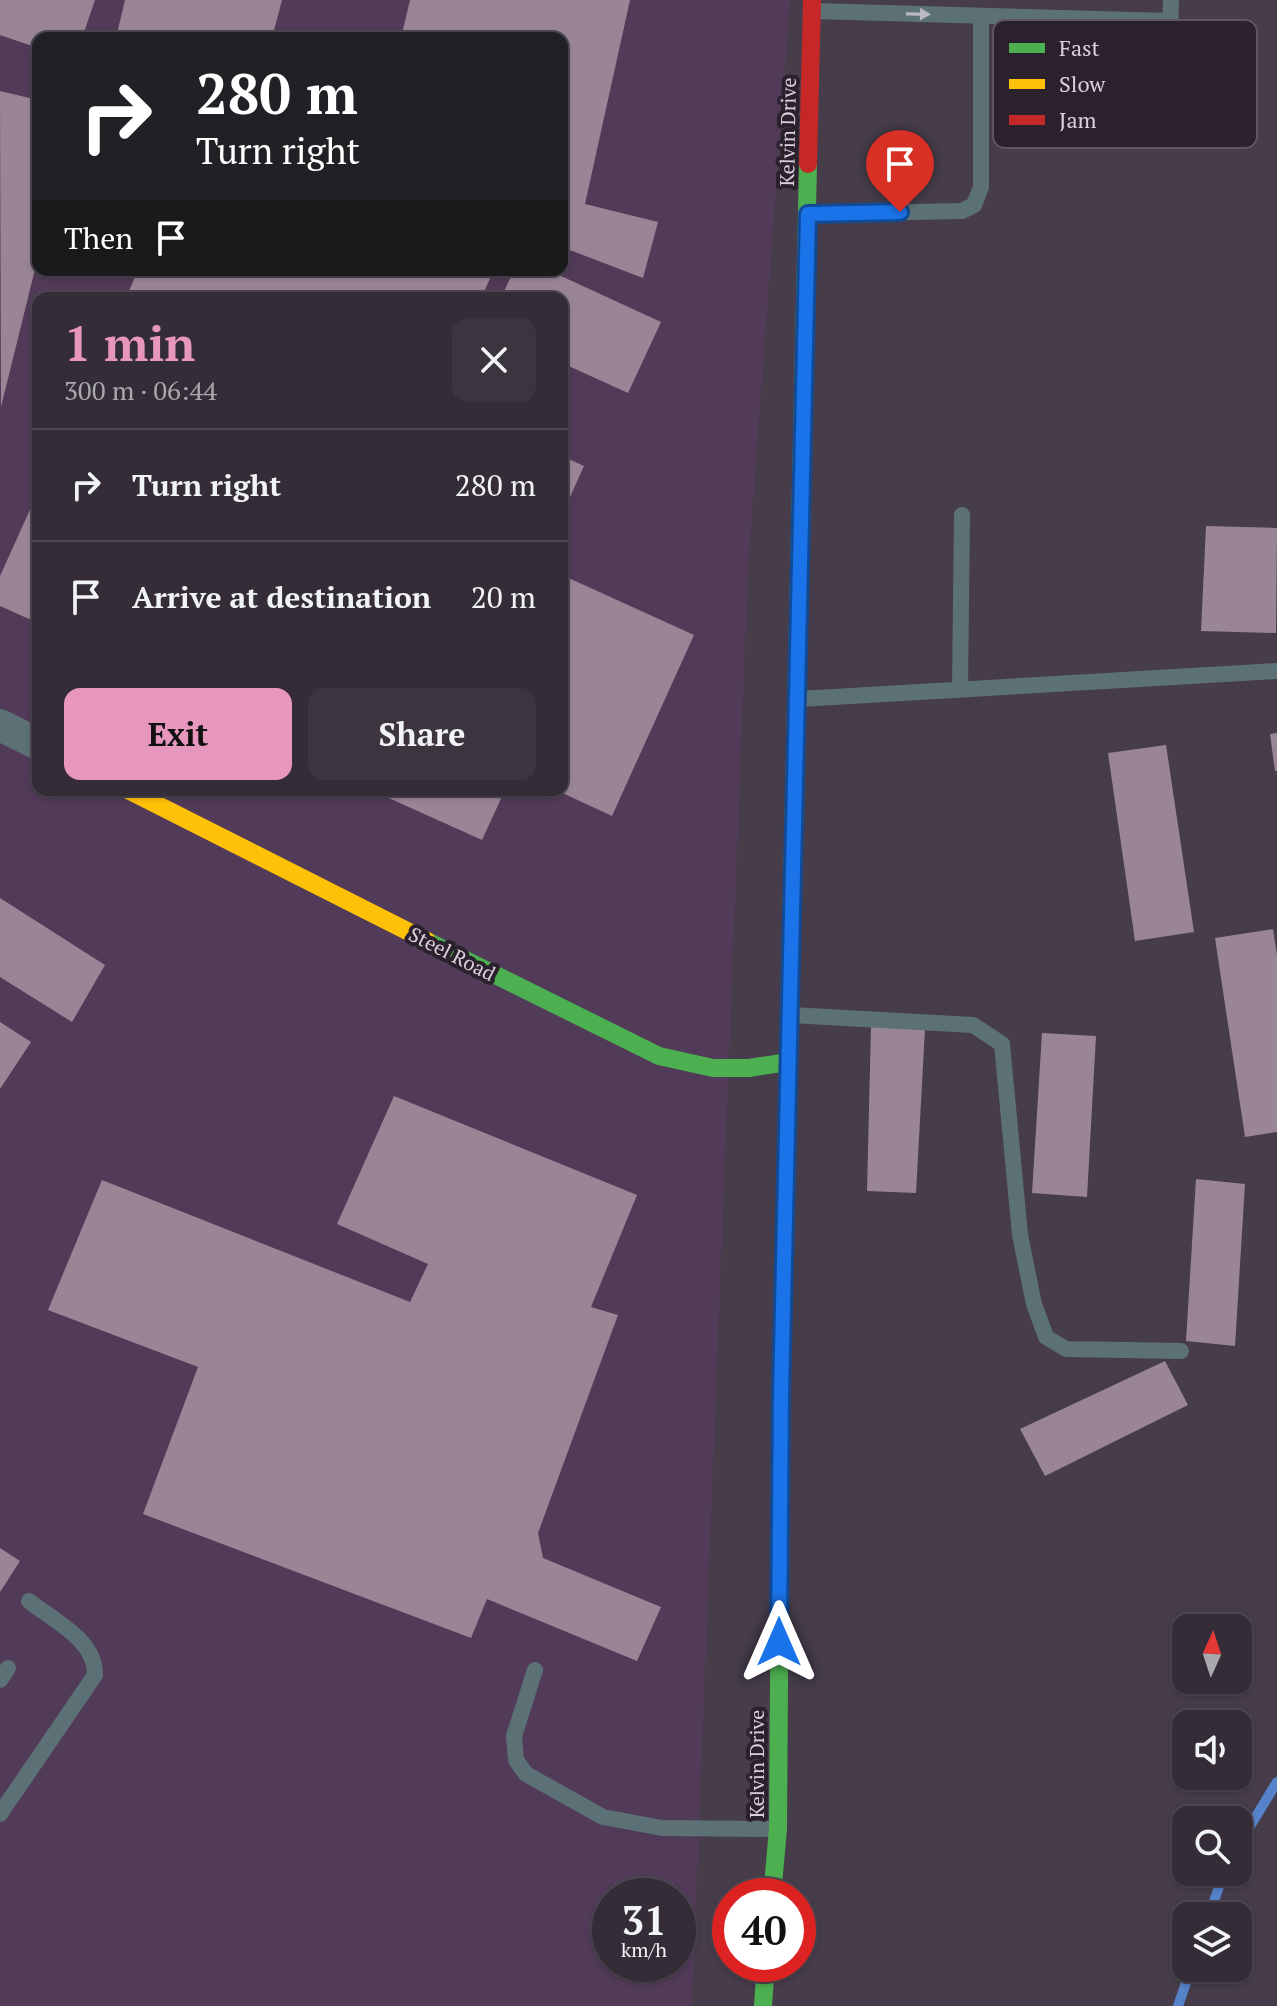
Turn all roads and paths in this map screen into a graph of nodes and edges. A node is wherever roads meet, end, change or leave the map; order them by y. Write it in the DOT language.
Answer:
graph roads {
  1 [pos="1171,0"];
  2 [pos="812,6"];
  3 [pos="981,16"];
  4 [pos="1131,20"];
  5 [pos="1169,20"];
  6 [pos="808,214"];
  7 [pos="962,515"];
  8 [pos="1277,671"];
  9 [pos="960,689"];
  10 [pos="797,699"];
  11 [pos="0,725"];
  12 [pos="32,741"];
  13 [pos="140,796"];
  14 [pos="790,1015"];
  15 [pos="788,1062"];
  16 [pos="1181,1351"];
  17 [pos="29,1601"];
  18 [pos="535,1670"];
  19 [pos="0,1814"];
  20 [pos="778,1829"];
  21 [pos="774,1878"];
  22 [pos="765,1982"];
  23 [pos="763,2006"];
  1 -- 5 [label="lane"];
  2 -- 3 [label="lane, one-way"];
  2 -- 6 [label="street, Kelvin Drive"];
  3 -- 4 [label="lane"];
  3 -- 6 [label="lane"];
  6 -- 10 [label="street, Kelvin Drive"];
  7 -- 9 [label="lane"];
  8 -- 9 [label="lane"];
  9 -- 10 [label="lane"];
  10 -- 14 [label="street, Kelvin Drive"];
  11 -- 12 [label="street"];
  13 -- 15 [label="street, Steel Road"];
  14 -- 15 [label="street, Kelvin Drive"];
  14 -- 16 [label="lane"];
  15 -- 20 [label="street, Kelvin Drive"];
  17 -- 19 [label="lane"];
  18 -- 20 [label="lane"];
  20 -- 21 [label="street, Kelvin Drive"];
  22 -- 23 [label="street"];
}
